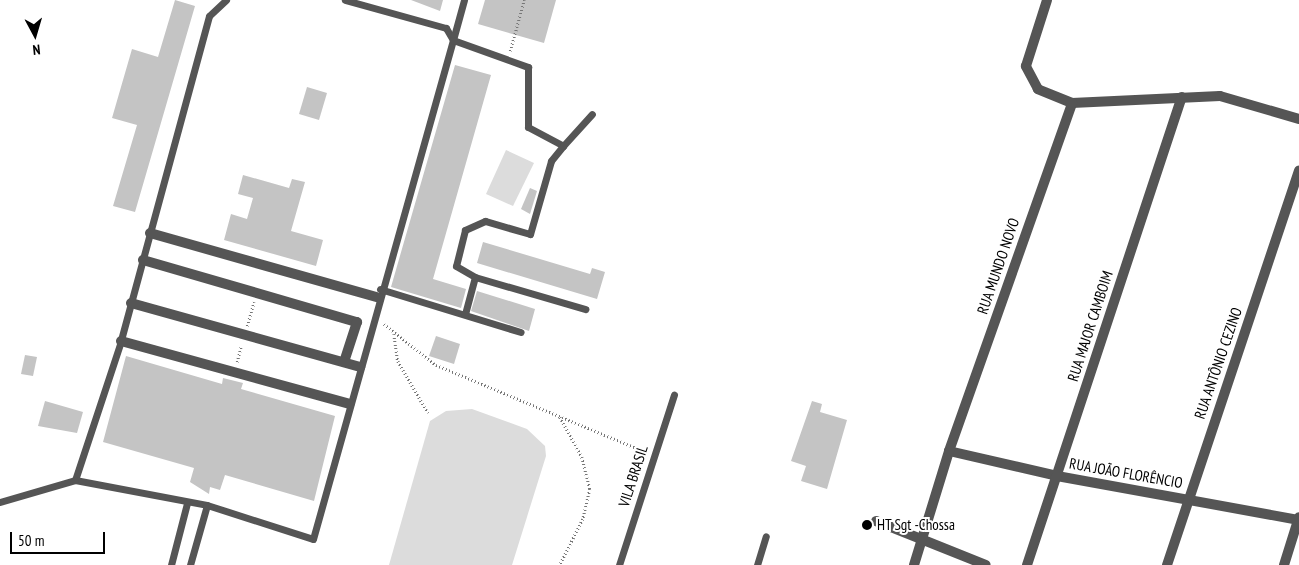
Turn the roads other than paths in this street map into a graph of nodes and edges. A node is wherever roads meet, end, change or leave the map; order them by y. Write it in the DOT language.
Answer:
graph roads {
  1 [pos="226,0"];
  2 [pos="345,0"];
  3 [pos="464,0"];
  4 [pos="1047,0"];
  5 [pos="453,40"];
  6 [pos="1182,97"];
  7 [pos="1072,103"];
  8 [pos="592,114"];
  9 [pos="1299,119"];
  10 [pos="563,146"];
  11 [pos="1299,171"];
  12 [pos="150,233"];
  13 [pos="143,260"];
  14 [pos="475,277"];
  15 [pos="379,293"];
  16 [pos="131,303"];
  17 [pos="585,308"];
  18 [pos="465,314"];
  19 [pos="521,332"];
  20 [pos="121,341"];
  21 [pos="344,362"];
  22 [pos="360,367"];
  23 [pos="674,395"];
  24 [pos="348,404"];
  25 [pos="949,451"];
  26 [pos="1056,476"];
  27 [pos="75,480"];
  28 [pos="1188,498"];
  29 [pos="0,502"];
  30 [pos="187,503"];
  31 [pos="208,505"];
  32 [pos="1299,519"];
  33 [pos="876,521"];
  34 [pos="766,536"];
  35 [pos="923,538"];
  36 [pos="171,565"];
  37 [pos="190,565"];
  38 [pos="619,565"];
  39 [pos="757,565"];
  40 [pos="914,565"];
  41 [pos="986,565"];
  42 [pos="1027,565"];
  43 [pos="1167,565"];
  44 [pos="1284,565"];
  1 -- 12 [label="lane"];
  2 -- 5 [label="lane"];
  3 -- 5 [label="lane"];
  4 -- 7 [label="street"];
  5 -- 10 [label="lane"];
  5 -- 15 [label="lane"];
  6 -- 7 [label="street"];
  6 -- 9 [label="street"];
  6 -- 26 [label="street, RUA MAJOR CAMBOIM"];
  7 -- 25 [label="street, RUA MUNDO NOVO"];
  8 -- 10 [label="lane"];
  10 -- 14 [label="lane"];
  11 -- 28 [label="street, RUA ANTÔNIO CEZINO"];
  12 -- 13 [label="lane"];
  12 -- 15 [label="street"];
  13 -- 16 [label="lane"];
  13 -- 21 [label="street"];
  14 -- 17 [label="lane"];
  14 -- 18 [label="lane"];
  15 -- 18 [label="lane"];
  15 -- 22 [label="lane"];
  16 -- 20 [label="lane"];
  16 -- 21 [label="street"];
  18 -- 19 [label="lane"];
  20 -- 24 [label="street"];
  20 -- 27 [label="lane"];
  21 -- 22 [label="street"];
  22 -- 24 [label="lane"];
  23 -- 38 [label="lane, VILA BRASIL"];
  24 -- 31 [label="lane"];
  25 -- 26 [label="street, RUA JOÃO FLORÊNCIO"];
  25 -- 35 [label="street, RUA MUNDO NOVO"];
  26 -- 28 [label="street, RUA JOÃO FLORÊNCIO"];
  26 -- 42 [label="street, RUA MAJOR CAMBOIM"];
  27 -- 29 [label="lane"];
  27 -- 30 [label="lane"];
  28 -- 32 [label="street, RUA JOÃO FLORÊNCIO"];
  28 -- 43 [label="street, RUA ANTÔNIO CEZINO"];
  30 -- 31 [label="lane"];
  30 -- 36 [label="lane"];
  31 -- 37 [label="lane"];
  32 -- 44 [label="street"];
  33 -- 35 [label="street"];
  34 -- 39 [label="lane"];
  35 -- 40 [label="street, RUA MUNDO NOVO"];
  35 -- 41 [label="street"];
}
